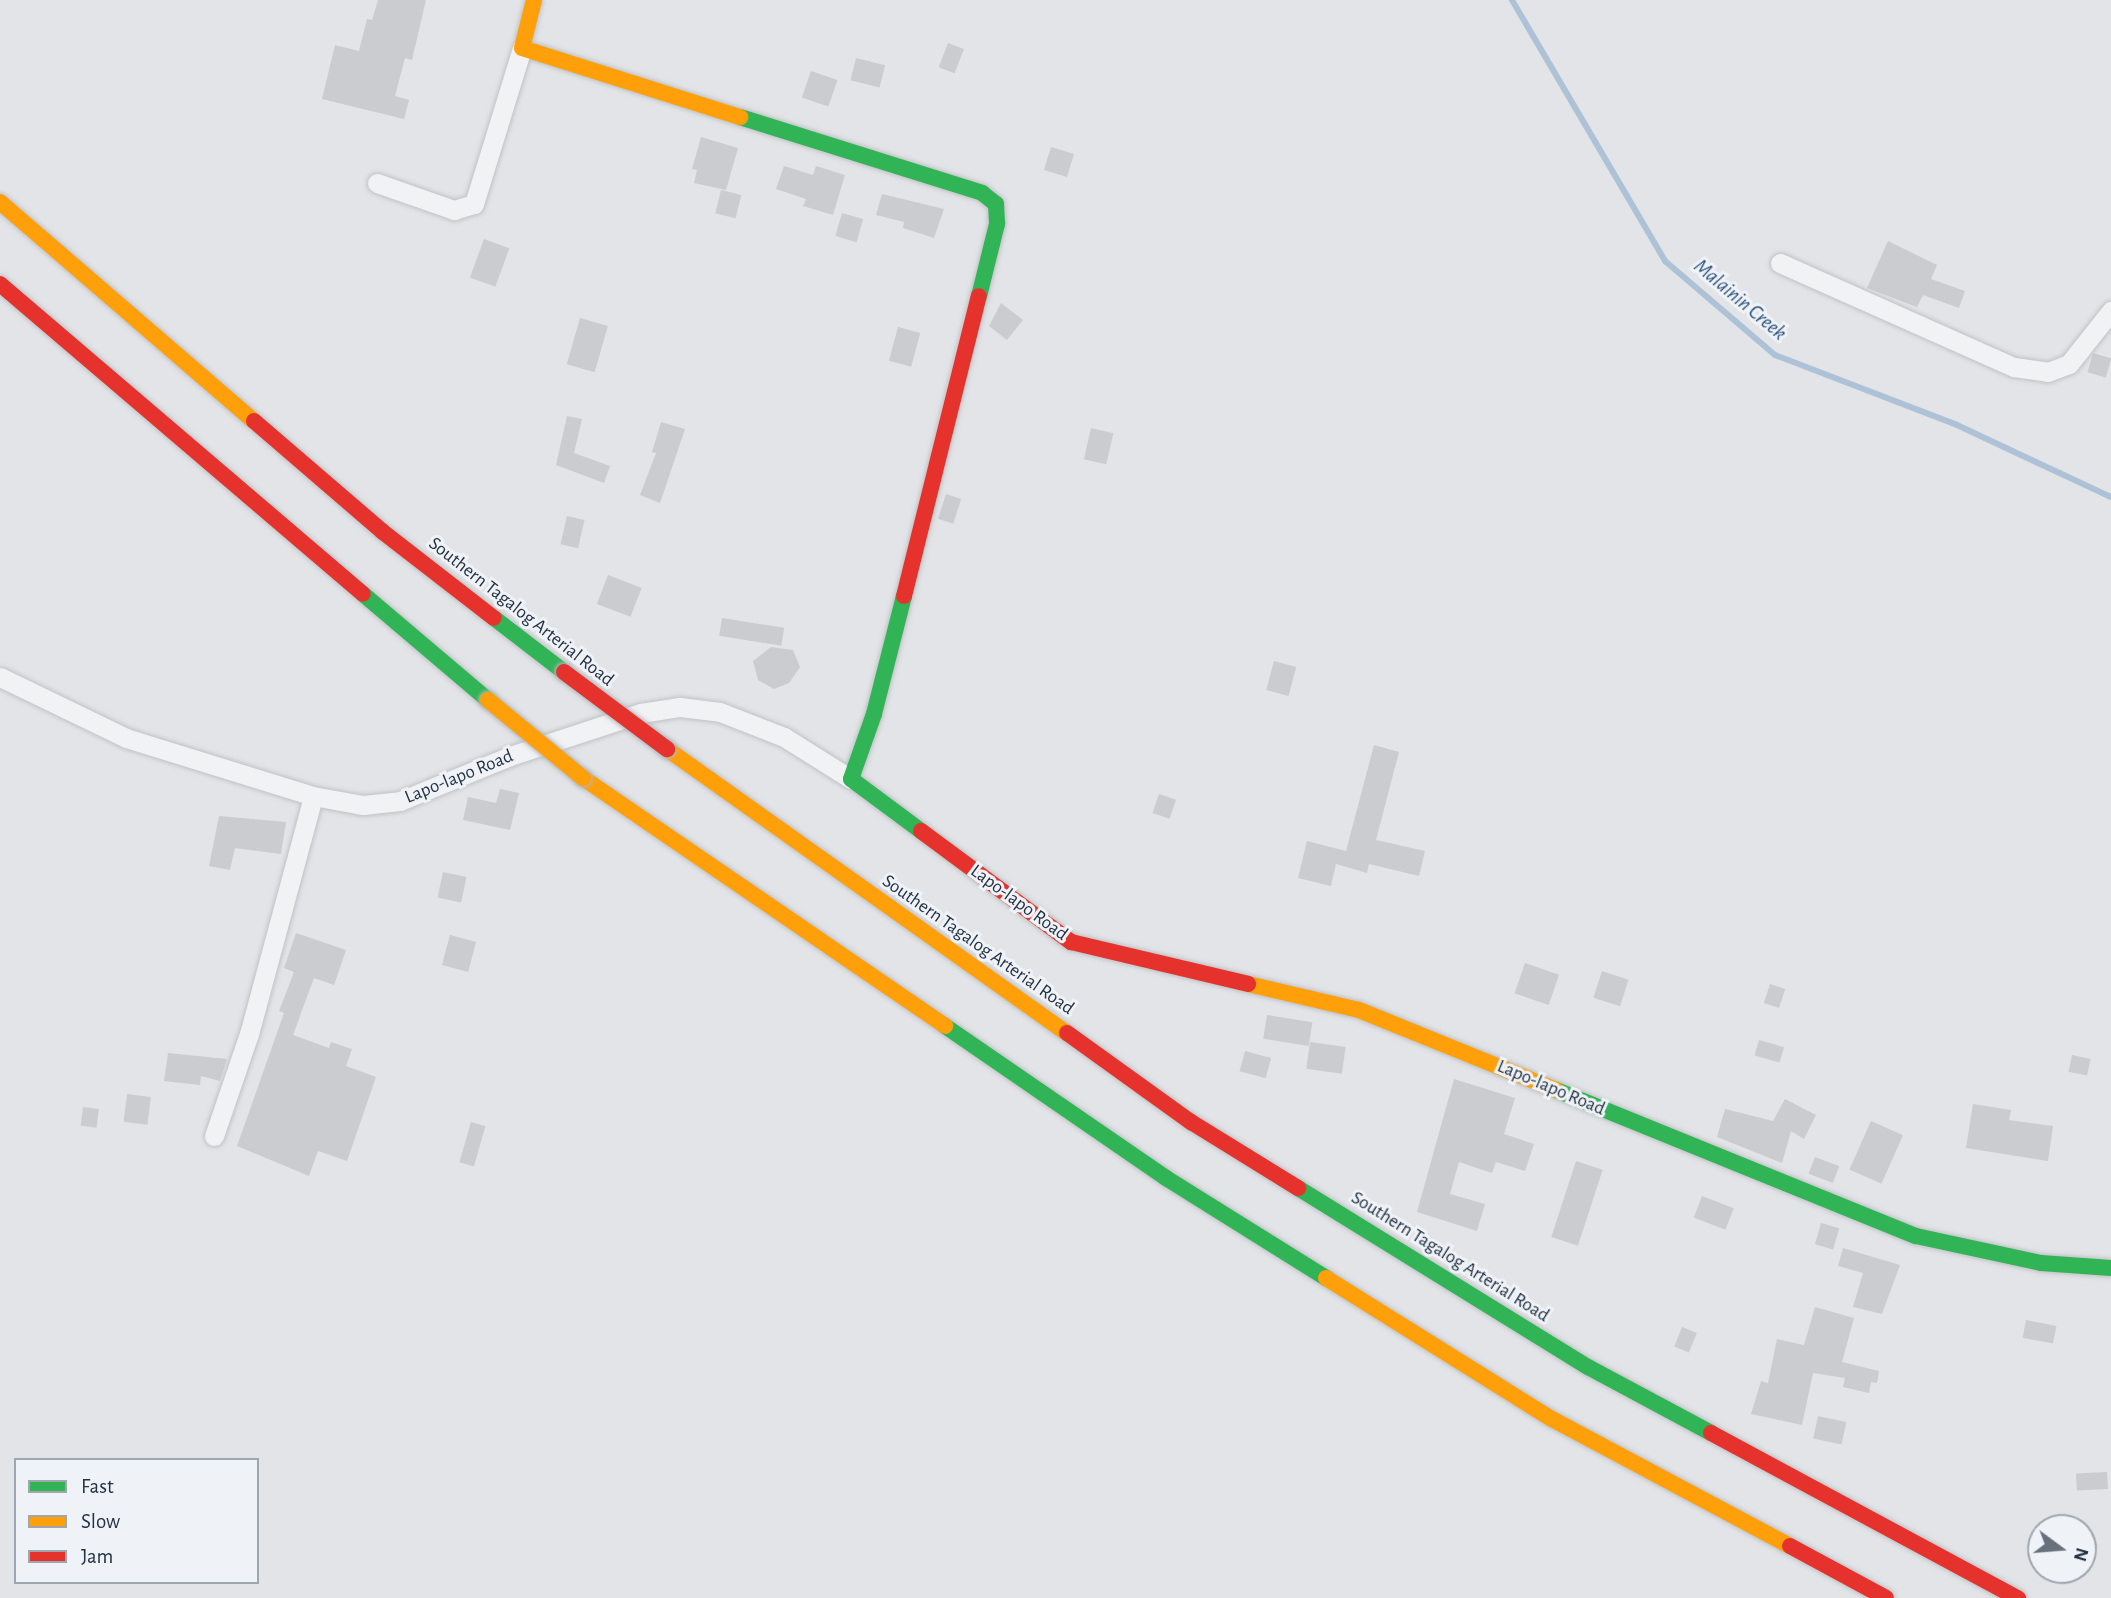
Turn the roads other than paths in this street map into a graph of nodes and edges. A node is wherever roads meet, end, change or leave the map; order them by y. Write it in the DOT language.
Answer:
graph roads {
  1 [pos="534,0"];
  2 [pos="522,47"];
  3 [pos="377,183"];
  4 [pos="0,202"];
  5 [pos="1780,263"];
  6 [pos="0,284"];
  7 [pos="2111,311"];
  8 [pos="0,677"];
  9 [pos="851,779"];
  10 [pos="313,796"];
  11 [pos="214,1136"];
  12 [pos="2111,1268"];
  13 [pos="1886,1598"];
  14 [pos="2018,1598"];
  1 -- 2 [label="main road"];
  2 -- 3 [label="street"];
  2 -- 9 [label="main road"];
  4 -- 14 [label="main road, Southern Tagalog Arterial Road, bridge"];
  5 -- 7 [label="street"];
  6 -- 13 [label="main road, bridge"];
  8 -- 10 [label="street, Lapo-lapo Road"];
  9 -- 10 [label="street, Lapo-lapo Road"];
  9 -- 12 [label="main road, Lapo-lapo Road"];
  10 -- 11 [label="street"];
}
